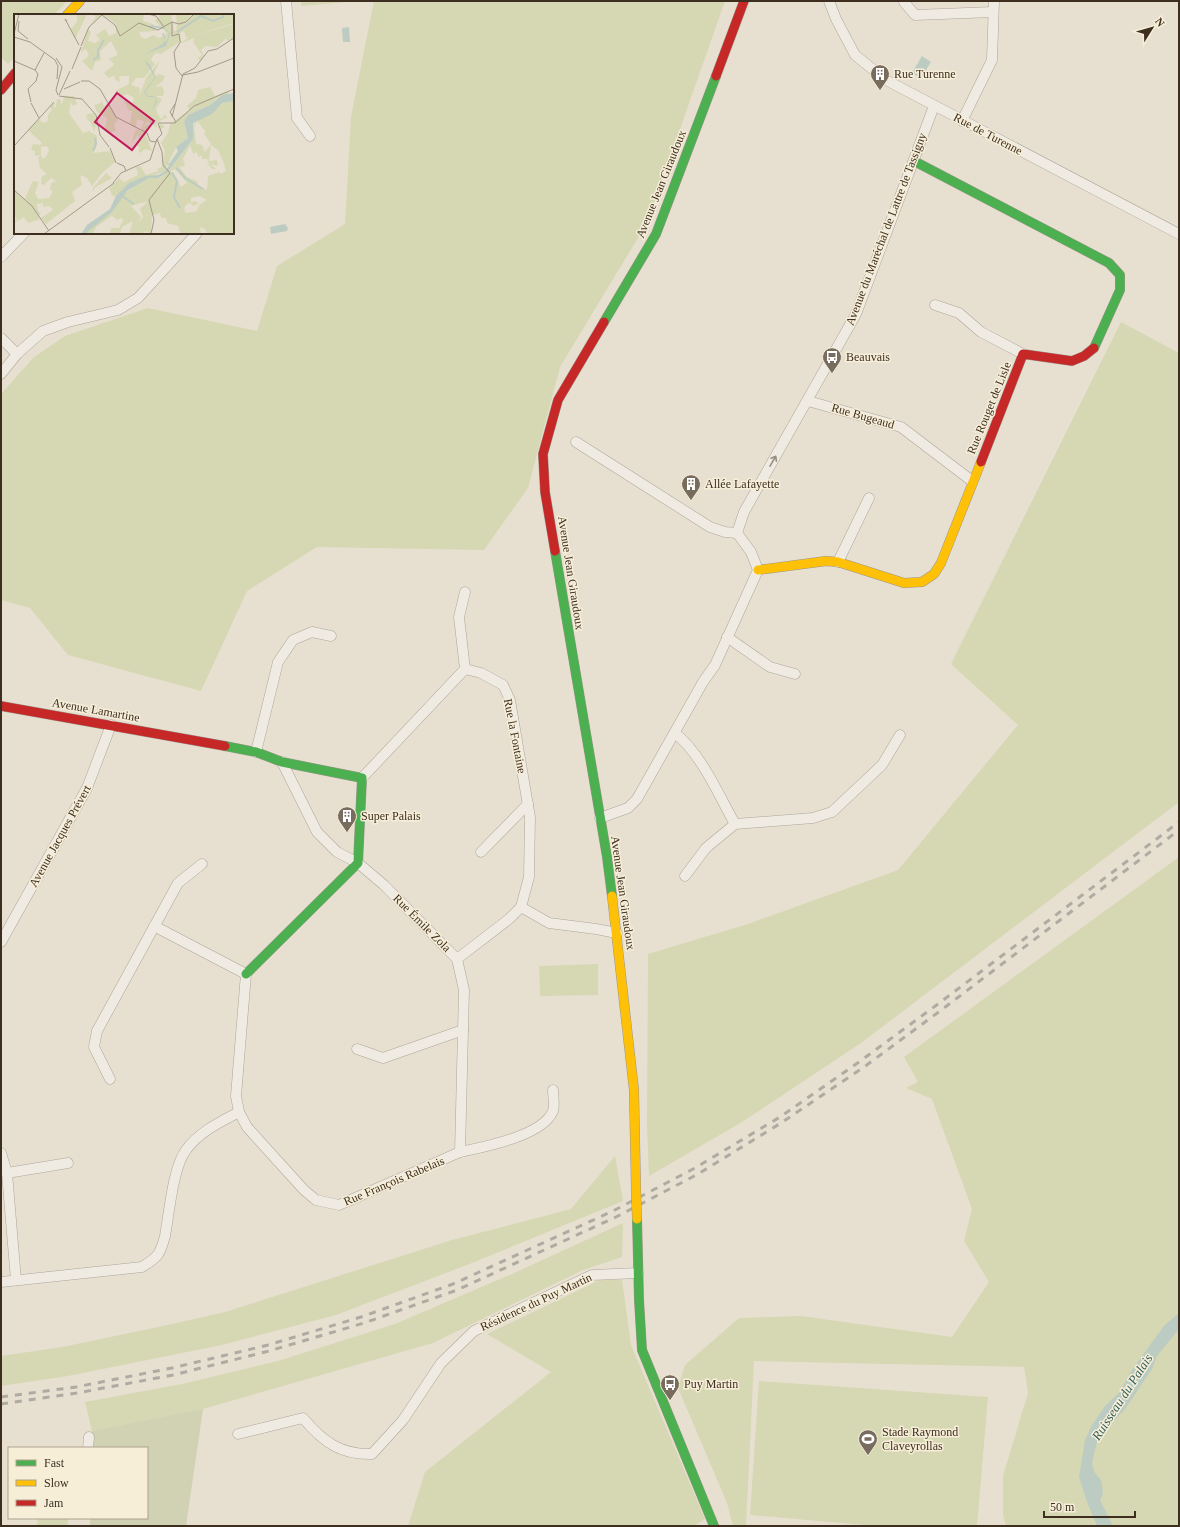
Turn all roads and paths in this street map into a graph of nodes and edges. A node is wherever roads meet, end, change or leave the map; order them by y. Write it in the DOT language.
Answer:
graph roads {
  1 [pos="80,1"];
  2 [pos="286,1"];
  3 [pos="744,1"];
  4 [pos="829,1"];
  5 [pos="994,1"];
  6 [pos="904,2"];
  7 [pos="993,12"];
  8 [pos="68,14"];
  9 [pos="14,74"];
  10 [pos="1,90"];
  11 [pos="934,106"];
  12 [pos="962,121"];
  13 [pos="310,136"];
  14 [pos="914,161"];
  15 [pos="23,234"];
  16 [pos="196,234"];
  17 [pos="1179,234"];
  18 [pos="1,257"];
  19 [pos="935,306"];
  20 [pos="1,338"];
  21 [pos="17,354"];
  22 [pos="1023,354"];
  23 [pos="1,374"];
  24 [pos="808,401"];
  25 [pos="576,442"];
  26 [pos="972,480"];
  27 [pos="869,498"];
  28 [pos="737,533"];
  29 [pos="838,562"];
  30 [pos="758,570"];
  31 [pos="465,592"];
  32 [pos="331,636"];
  33 [pos="727,637"];
  34 [pos="465,668"];
  35 [pos="795,674"];
  36 [pos="1,706"];
  37 [pos="111,725"];
  38 [pos="675,733"];
  39 [pos="900,735"];
  40 [pos="256,752"];
  41 [pos="282,762"];
  42 [pos="362,778"];
  43 [pos="528,804"];
  44 [pos="600,818"];
  45 [pos="735,824"];
  46 [pos="481,852"];
  47 [pos="358,863"];
  48 [pos="202,864"];
  49 [pos="685,876"];
  50 [pos="521,907"];
  51 [pos="154,926"];
  52 [pos="616,933"];
  53 [pos="1,942"];
  54 [pos="457,959"];
  55 [pos="246,974"];
  56 [pos="463,1030"];
  57 [pos="357,1049"];
  58 [pos="110,1079"];
  59 [pos="553,1090"];
  60 [pos="239,1112"];
  61 [pos="460,1152"];
  62 [pos="1,1153"];
  63 [pos="68,1163"];
  64 [pos="7,1173"];
  65 [pos="638,1273"];
  66 [pos="16,1280"];
  67 [pos="1,1282"];
  68 [pos="238,1434"];
  69 [pos="89,1437"];
  70 [pos="88,1447"];
  71 [pos="714,1526"];
  1 -- 8 [label="street"];
  2 -- 13 [label="street"];
  3 -- 44 [label="street, Avenue Jean Giraudoux"];
  4 -- 11 [label="street, Rue de Turenne"];
  5 -- 7 [label="street"];
  6 -- 7 [label="street"];
  7 -- 12 [label="street"];
  9 -- 10 [label="street"];
  11 -- 12 [label="street, Rue de Turenne"];
  11 -- 14 [label="street, Avenue du Maréchal de Lattre de Tassigny"];
  12 -- 17 [label="street, Rue de Turenne"];
  14 -- 22 [label="street, Rue Rouget de Lisle"];
  14 -- 24 [label="street, Avenue du Maréchal de Lattre de Tassigny"];
  15 -- 18 [label="street"];
  16 -- 21 [label="street"];
  19 -- 22 [label="street"];
  20 -- 21 [label="street"];
  21 -- 23 [label="street"];
  22 -- 26 [label="street, Rue Rouget de Lisle"];
  24 -- 26 [label="street, Rue Bugeaud"];
  28 -- 24 [label="street, Avenue du Maréchal de Lattre de Tassigny, one-way"];
  25 -- 28 [label="street"];
  26 -- 29 [label="street, Rue Rouget de Lisle"];
  27 -- 29 [label="street"];
  28 -- 30 [label="street"];
  29 -- 30 [label="street, Rue Rouget de Lisle"];
  30 -- 33 [label="street"];
  31 -- 34 [label="street"];
  32 -- 40 [label="street"];
  33 -- 35 [label="street"];
  33 -- 38 [label="street"];
  34 -- 42 [label="street"];
  34 -- 43 [label="street, Rue la Fontaine"];
  36 -- 37 [label="street, Avenue Lamartine"];
  37 -- 40 [label="street, Avenue Lamartine"];
  37 -- 53 [label="street, Avenue Jacques Prévert"];
  38 -- 44 [label="street"];
  38 -- 45 [label="street"];
  39 -- 45 [label="street"];
  40 -- 41 [label="street"];
  41 -- 42 [label="street"];
  41 -- 47 [label="street, Rue Émile Zola"];
  42 -- 47 [label="street"];
  43 -- 46 [label="street"];
  43 -- 50 [label="street, Rue la Fontaine"];
  44 -- 52 [label="street, Avenue Jean Giraudoux"];
  45 -- 49 [label="street"];
  47 -- 54 [label="street, Rue Émile Zola"];
  47 -- 55 [label="street"];
  48 -- 51 [label="street"];
  50 -- 52 [label="street"];
  50 -- 54 [label="street, Rue Émile Zola"];
  51 -- 55 [label="street"];
  51 -- 58 [label="street"];
  52 -- 65 [label="street, Avenue Jean Giraudoux, bridge"];
  54 -- 56 [label="street, Rue François Rabelais"];
  55 -- 60 [label="street, Rue François Rabelais"];
  56 -- 57 [label="street"];
  56 -- 61 [label="street, Rue François Rabelais"];
  59 -- 61 [label="street"];
  60 -- 61 [label="street, Rue François Rabelais"];
  60 -- 66 [label="street"];
  62 -- 64 [label="street"];
  63 -- 64 [label="street"];
  64 -- 66 [label="street"];
  65 -- 68 [label="street, Résidence du Puy Martin"];
  65 -- 71 [label="street, Avenue Jean Giraudoux"];
  66 -- 67 [label="street"];
  69 -- 70 [label="street"];
}
